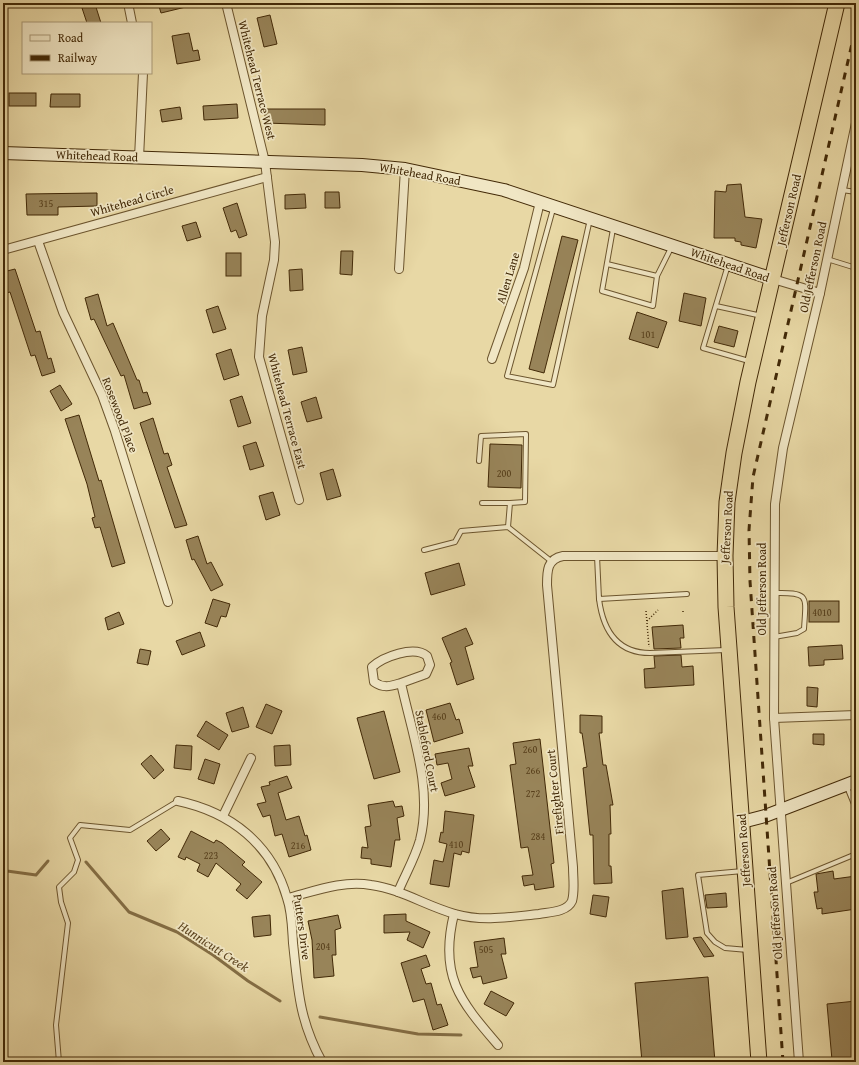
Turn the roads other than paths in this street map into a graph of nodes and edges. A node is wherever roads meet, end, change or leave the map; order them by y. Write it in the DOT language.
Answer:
graph roads {
  1 [pos="128,3"];
  2 [pos="226,3"];
  3 [pos="837,3"];
  4 [pos="132,22"];
  5 [pos="142,74"];
  6 [pos="856,123"];
  7 [pos="3,153"];
  8 [pos="139,158"];
  9 [pos="265,162"];
  10 [pos="406,169"];
  11 [pos="267,177"];
  12 [pos="842,190"];
  13 [pos="856,192"];
  14 [pos="540,202"];
  15 [pos="554,206"];
  16 [pos="590,219"];
  17 [pos="613,226"];
  18 [pos="38,241"];
  19 [pos="672,246"];
  20 [pos="3,250"];
  21 [pos="827,259"];
  22 [pos="607,264"];
  23 [pos="728,264"];
  24 [pos="856,268"];
  25 [pos="399,269"];
  26 [pos="657,276"];
  27 [pos="772,280"];
  28 [pos="820,293"];
  29 [pos="716,306"];
  30 [pos="764,317"];
  31 [pos="492,359"];
  32 [pos="753,362"];
  33 [pos="479,461"];
  34 [pos="299,500"];
  35 [pos="510,503"];
  36 [pos="482,504"];
  37 [pos="508,528"];
  38 [pos="424,550"];
  39 [pos="597,556"];
  40 [pos="725,556"];
  41 [pos="551,561"];
  42 [pos="774,593"];
  43 [pos="687,594"];
  44 [pos="599,599"];
  45 [pos="168,602"];
  46 [pos="774,638"];
  47 [pos="729,650"];
  48 [pos="401,683"];
  49 [pos="856,715"];
  50 [pos="774,718"];
  51 [pos="251,758"];
  52 [pos="851,783"];
  53 [pos="178,801"];
  54 [pos="780,810"];
  55 [pos="856,810"];
  56 [pos="223,816"];
  57 [pos="742,822"];
  58 [pos="856,854"];
  59 [pos="746,871"];
  60 [pos="785,884"];
  61 [pos="398,892"];
  62 [pos="288,898"];
  63 [pos="454,914"];
  64 [pos="751,950"];
  65 [pos="498,1045"];
  66 [pos="59,1062"];
  67 [pos="322,1062"];
  68 [pos="759,1062"];
  69 [pos="798,1062"];
  1 -- 4 [label="street"];
  2 -- 9 [label="street, Whitehead Terrace West"];
  3 -- 27 [label="highway, Jefferson Road"];
  5 -- 8 [label="street"];
  6 -- 12 [label="street, Old Jefferson Road"];
  7 -- 8 [label="main road, Whitehead Road"];
  8 -- 9 [label="main road, Whitehead Road"];
  9 -- 10 [label="main road, Whitehead Road"];
  9 -- 11 [label="street, Whitehead Terrace East"];
  10 -- 14 [label="main road, Whitehead Road"];
  10 -- 25 [label="street"];
  11 -- 18 [label="street, Whitehead Circle"];
  11 -- 34 [label="street, Whitehead Terrace East"];
  12 -- 13 [label="lane"];
  12 -- 21 [label="street, Old Jefferson Road"];
  14 -- 15 [label="main road, Whitehead Road"];
  14 -- 31 [label="street, Allen Lane"];
  15 -- 16 [label="main road, Whitehead Road"];
  15 -- 16 [label="lane"];
  16 -- 17 [label="main road, Whitehead Road"];
  17 -- 19 [label="main road, Whitehead Road"];
  17 -- 22 [label="lane"];
  18 -- 20 [label="street, Whitehead Circle"];
  18 -- 45 [label="street, Rosewood Place"];
  19 -- 23 [label="main road, Whitehead Road"];
  19 -- 26 [label="lane"];
  21 -- 24 [label="lane"];
  21 -- 28 [label="street, Old Jefferson Road"];
  22 -- 26 [label="lane"];
  22 -- 26 [label="lane"];
  23 -- 27 [label="main road, Whitehead Road"];
  23 -- 29 [label="lane"];
  27 -- 28 [label="street, Whitehead Road"];
  27 -- 30 [label="highway, Jefferson Road"];
  28 -- 42 [label="street, Old Jefferson Road"];
  29 -- 30 [label="lane"];
  29 -- 32 [label="lane"];
  30 -- 32 [label="highway, Jefferson Road"];
  32 -- 40 [label="highway, Jefferson Road"];
  33 -- 35 [label="lane"];
  35 -- 36 [label="lane"];
  35 -- 37 [label="lane"];
  37 -- 38 [label="lane"];
  37 -- 41 [label="lane"];
  39 -- 40 [label="street"];
  39 -- 41 [label="street"];
  39 -- 44 [label="lane"];
  40 -- 47 [label="highway, Jefferson Road"];
  41 -- 63 [label="street, Firefighter Court"];
  42 -- 46 [label="street, Old Jefferson Road"];
  42 -- 46 [label="lane"];
  43 -- 44 [label="lane"];
  44 -- 47 [label="lane"];
  46 -- 50 [label="street, Old Jefferson Road"];
  47 -- 57 [label="highway, Jefferson Road"];
  48 -- 48 [label="street"];
  48 -- 61 [label="street, Stableford Court"];
  49 -- 50 [label="street"];
  50 -- 54 [label="street, Old Jefferson Road"];
  51 -- 56 [label="street"];
  52 -- 54 [label="main road"];
  52 -- 55 [label="lane"];
  53 -- 56 [label="street, Putters Drive"];
  53 -- 66 [label="lane"];
  54 -- 57 [label="main road"];
  54 -- 60 [label="street, Old Jefferson Road"];
  56 -- 62 [label="street, Putters Drive"];
  57 -- 59 [label="highway, Jefferson Road"];
  58 -- 60 [label="lane"];
  59 -- 64 [label="highway, Jefferson Road"];
  59 -- 64 [label="lane"];
  60 -- 69 [label="street, Old Jefferson Road"];
  61 -- 62 [label="street, Firefighter Court"];
  61 -- 63 [label="street, Firefighter Court"];
  62 -- 67 [label="street, Putters Drive"];
  63 -- 65 [label="street"];
  64 -- 68 [label="highway, Jefferson Road"];
}
